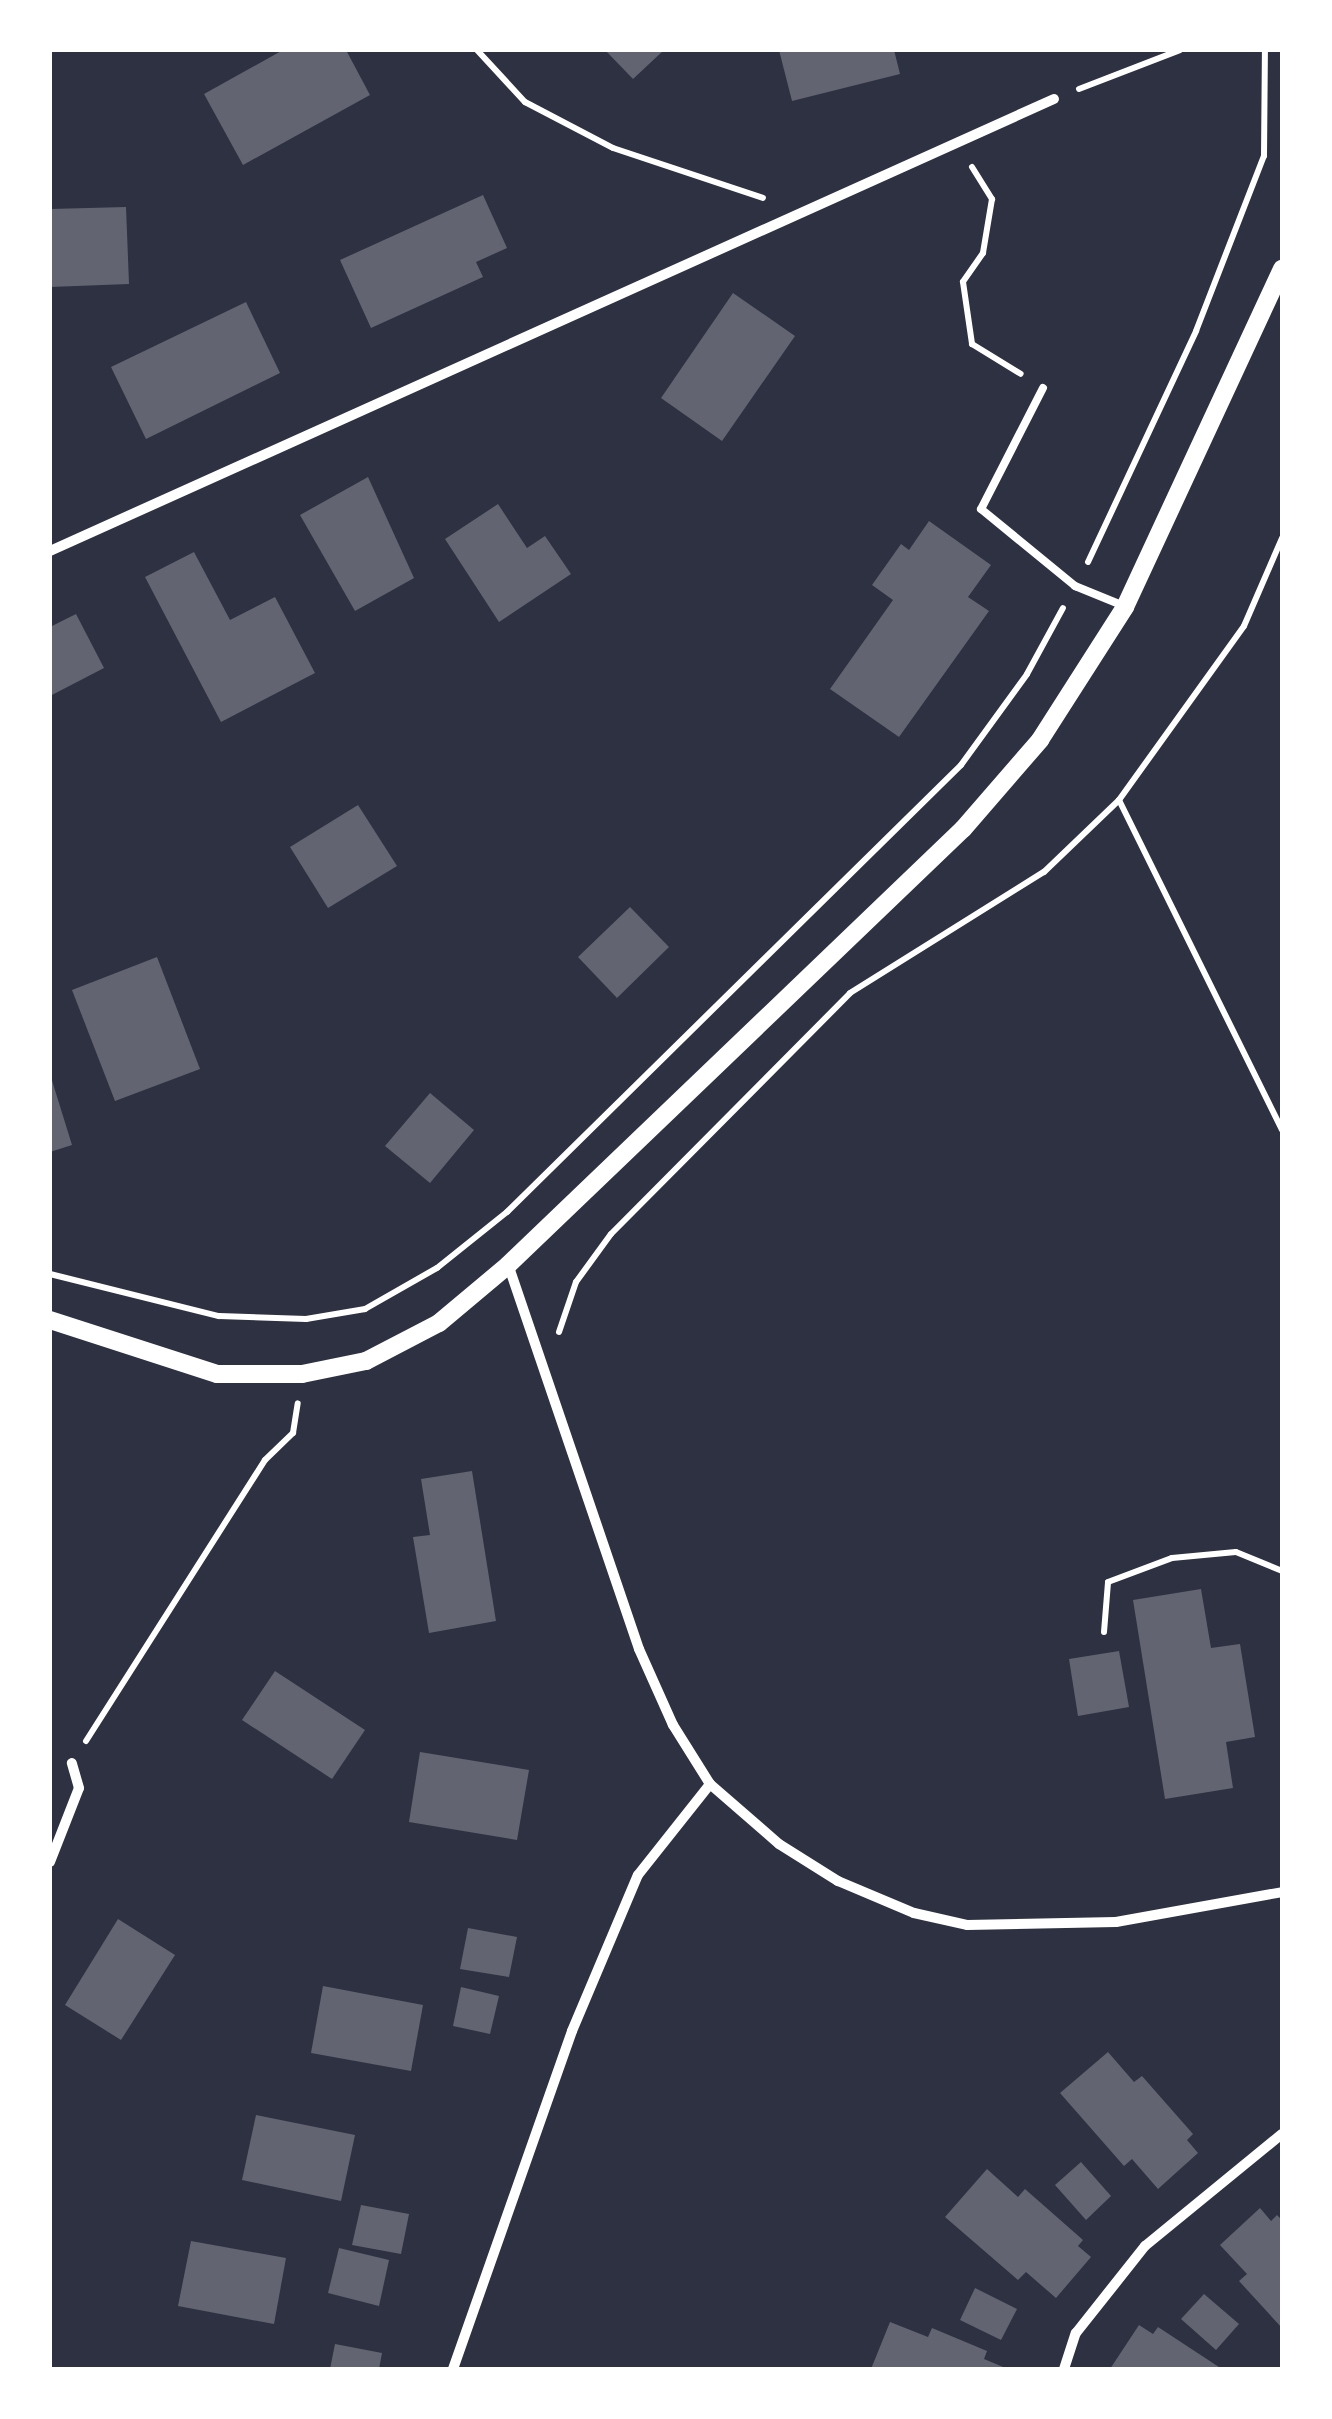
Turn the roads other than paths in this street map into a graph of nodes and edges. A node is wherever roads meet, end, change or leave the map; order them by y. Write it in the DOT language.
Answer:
graph roads {
  1 [pos="1054,99"];
  2 [pos="1282,270"];
  3 [pos="1043,388"];
  4 [pos="50,551"];
  5 [pos="1125,607"];
  6 [pos="508,1266"];
  7 [pos="50,1320"];
  8 [pos="72,1763"];
  9 [pos="710,1784"];
  10 [pos="50,1862"];
  11 [pos="1282,1892"];
  12 [pos="1282,2134"];
  13 [pos="453,2369"];
  14 [pos="1064,2369"];
  1 -- 4 [label="street"];
  2 -- 5 [label="street"];
  3 -- 5 [label="lane"];
  5 -- 6 [label="street"];
  6 -- 7 [label="street"];
  6 -- 9 [label="street"];
  8 -- 10 [label="street"];
  9 -- 11 [label="street"];
  9 -- 13 [label="street"];
  12 -- 14 [label="street"];
}
